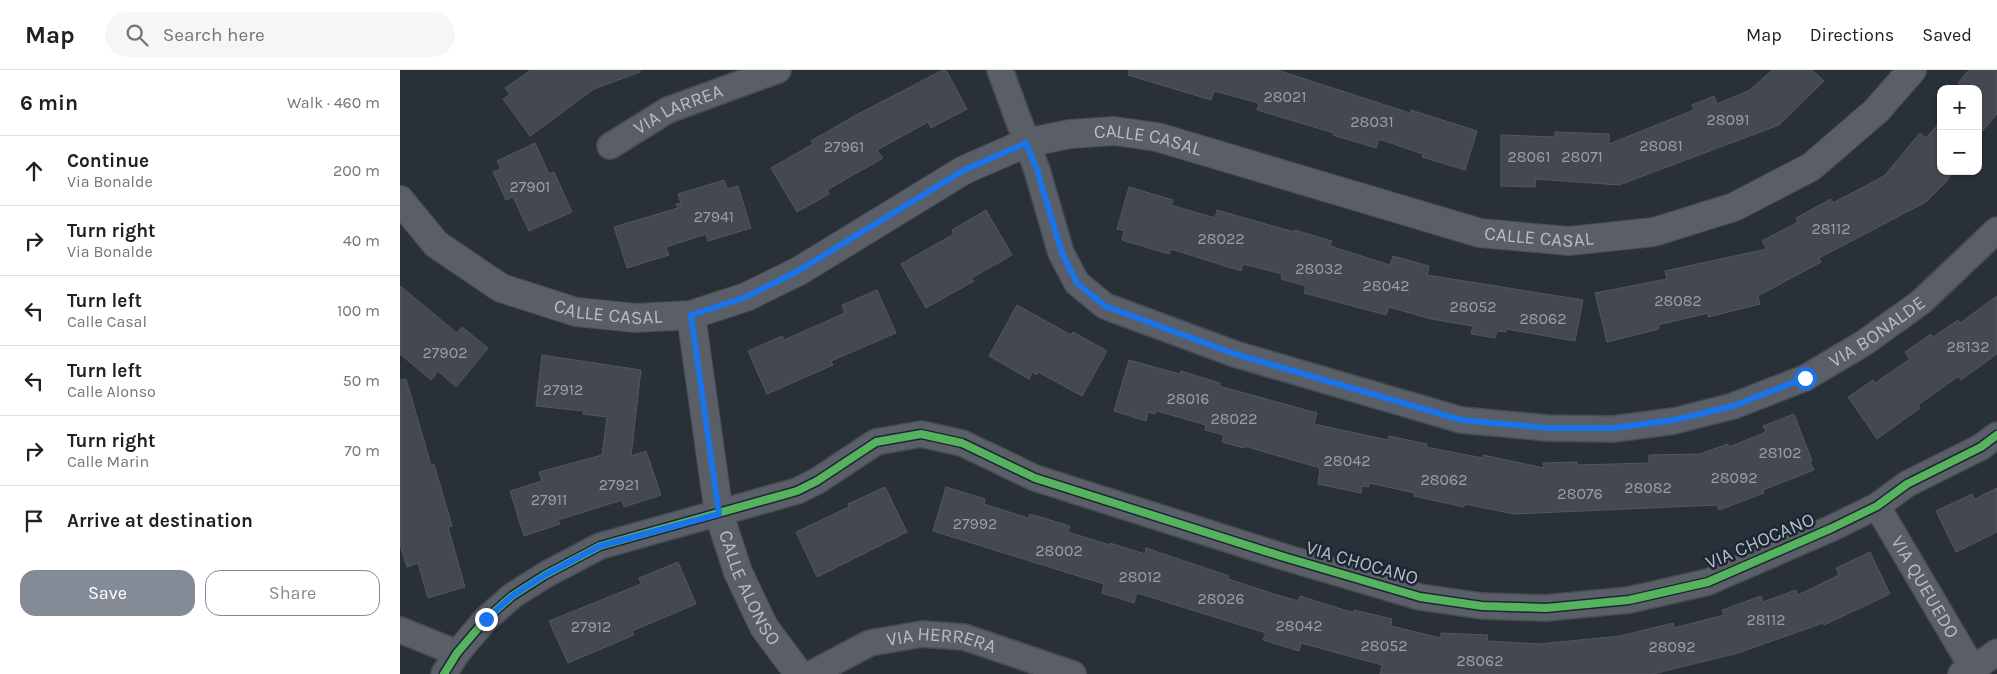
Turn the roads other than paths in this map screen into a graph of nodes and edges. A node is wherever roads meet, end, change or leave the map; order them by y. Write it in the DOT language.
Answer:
graph roads {
  1 [pos="778,70"];
  2 [pos="1000,70"];
  3 [pos="1912,70"];
  4 [pos="1026,143"];
  5 [pos="610,146"];
  6 [pos="400,200"];
  7 [pos="1997,230"];
  8 [pos="691,315"];
  9 [pos="1997,435"];
  10 [pos="1877,506"];
  11 [pos="719,514"];
  12 [pos="400,630"];
  13 [pos="1997,652"];
  14 [pos="457,653"];
  15 [pos="1967,671"];
  16 [pos="444,674"];
  17 [pos="799,674"];
  18 [pos="811,674"];
  19 [pos="1072,674"];
  1 -- 5 [label="street, VIA LARREA"];
  2 -- 4 [label="street, VIA BONALDE"];
  3 -- 4 [label="street, CALLE CASAL"];
  4 -- 7 [label="street, VIA BONALDE"];
  4 -- 8 [label="street, CALLE CASAL"];
  6 -- 8 [label="street, CALLE CASAL"];
  8 -- 11 [label="street, CALLE ALONSO"];
  9 -- 10 [label="street, VIA CHOCANO"];
  10 -- 11 [label="street, VIA CHOCANO"];
  10 -- 15 [label="street, VIA QUEUEDO"];
  11 -- 14 [label="street, VIA CHOCANO"];
  11 -- 17 [label="street, CALLE ALONSO"];
  12 -- 14 [label="street"];
  13 -- 15 [label="street"];
  14 -- 16 [label="street, VIA CHOCANO"];
  18 -- 19 [label="street, VIA HERRERA"];
}
